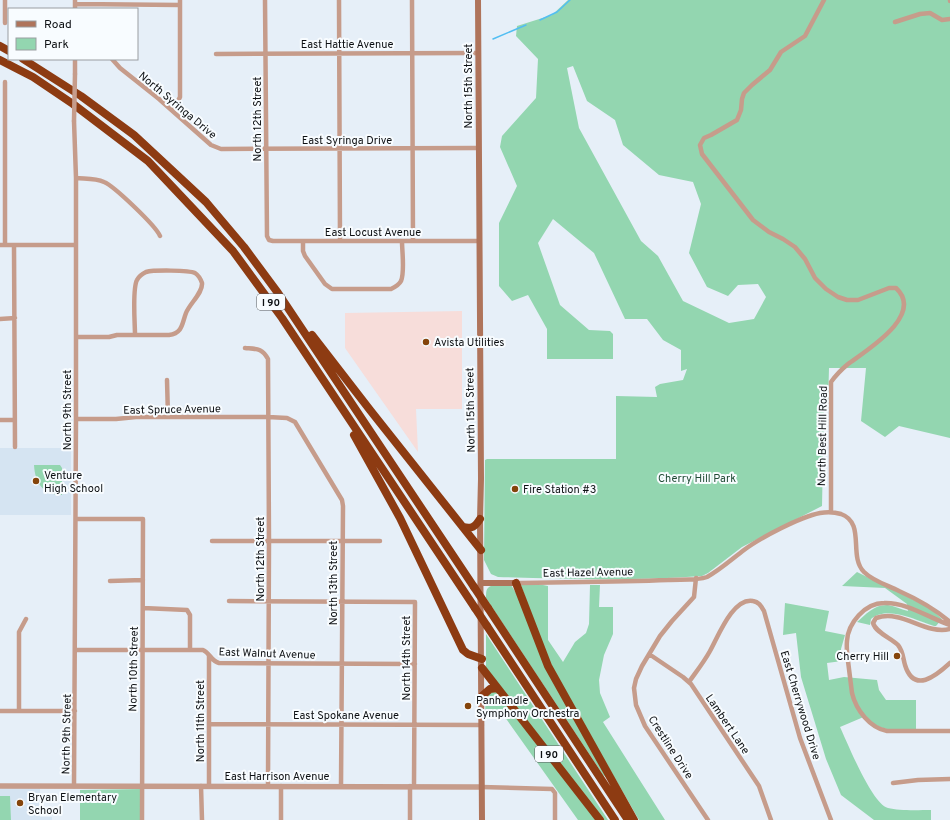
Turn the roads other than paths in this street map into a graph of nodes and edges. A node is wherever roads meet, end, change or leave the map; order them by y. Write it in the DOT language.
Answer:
graph roads {
  1 [pos="5,0"];
  2 [pos="266,0"];
  3 [pos="339,0"];
  4 [pos="412,0"];
  5 [pos="478,0"];
  6 [pos="824,0"];
  7 [pos="180,2"];
  8 [pos="75,4"];
  9 [pos="107,7"];
  10 [pos="950,19"];
  11 [pos="895,22"];
  12 [pos="5,23"];
  13 [pos="266,53"];
  14 [pos="339,53"];
  15 [pos="412,53"];
  16 [pos="478,53"];
  17 [pos="216,54"];
  18 [pos="0,60"];
  19 [pos="25,60"];
  20 [pos="75,60"];
  21 [pos="113,60"];
  22 [pos="5,82"];
  23 [pos="3,106"];
  24 [pos="172,110"];
  25 [pos="215,147"];
  26 [pos="478,148"];
  27 [pos="266,149"];
  28 [pos="340,149"];
  29 [pos="413,149"];
  30 [pos="76,178"];
  31 [pos="160,236"];
  32 [pos="268,239"];
  33 [pos="303,241"];
  34 [pos="479,241"];
  35 [pos="340,242"];
  36 [pos="402,242"];
  37 [pos="413,242"];
  38 [pos="3,245"];
  39 [pos="14,245"];
  40 [pos="76,245"];
  41 [pos="278,293"];
  42 [pos="0,318"];
  43 [pos="15,318"];
  44 [pos="135,335"];
  45 [pos="76,337"];
  46 [pos="246,348"];
  47 [pos="167,380"];
  48 [pos="335,396"];
  49 [pos="168,417"];
  50 [pos="268,417"];
  51 [pos="76,419"];
  52 [pos="0,420"];
  53 [pos="15,420"];
  54 [pos="15,447"];
  55 [pos="830,512"];
  56 [pos="76,518"];
  57 [pos="480,519"];
  58 [pos="463,527"];
  59 [pos="212,541"];
  60 [pos="269,541"];
  61 [pos="342,541"];
  62 [pos="380,541"];
  63 [pos="480,550"];
  64 [pos="696,578"];
  65 [pos="143,580"];
  66 [pos="110,581"];
  67 [pos="516,583"];
  68 [pos="478,585"];
  69 [pos="229,601"];
  70 [pos="268,602"];
  71 [pos="342,602"];
  72 [pos="143,608"];
  73 [pos="26,619"];
  74 [pos="950,622"];
  75 [pos="950,625"];
  76 [pos="950,629"];
  77 [pos="76,650"];
  78 [pos="142,650"];
  79 [pos="190,650"];
  80 [pos="649,654"];
  81 [pos="209,656"];
  82 [pos="482,659"];
  83 [pos="268,663"];
  84 [pos="950,663"];
  85 [pos="342,664"];
  86 [pos="415,664"];
  87 [pos="482,668"];
  88 [pos="689,682"];
  89 [pos="497,688"];
  90 [pos="482,696"];
  91 [pos="0,711"];
  92 [pos="20,711"];
  93 [pos="75,711"];
  94 [pos="209,724"];
  95 [pos="268,724"];
  96 [pos="341,724"];
  97 [pos="415,724"];
  98 [pos="482,725"];
  99 [pos="950,730"];
  100 [pos="950,779"];
  101 [pos="893,783"];
  102 [pos="0,786"];
  103 [pos="74,786"];
  104 [pos="141,786"];
  105 [pos="201,786"];
  106 [pos="209,786"];
  107 [pos="268,786"];
  108 [pos="281,786"];
  109 [pos="341,786"];
  110 [pos="412,786"];
  111 [pos="481,787"];
  112 [pos="142,820"];
  113 [pos="202,820"];
  114 [pos="281,820"];
  115 [pos="410,820"];
  116 [pos="482,820"];
  117 [pos="555,820"];
  118 [pos="600,820"];
  119 [pos="615,820"];
  120 [pos="628,820"];
  121 [pos="634,820"];
  122 [pos="708,820"];
  123 [pos="771,820"];
  124 [pos="831,820"];
  1 -- 12 [label="street"];
  2 -- 13 [label="street, North 12th Street"];
  3 -- 14 [label="street"];
  4 -- 15 [label="street"];
  5 -- 16 [label="main road, North 15th Street"];
  6 -- 55 [label="street, North Best Hill Road"];
  7 -- 9 [label="street"];
  7 -- 24 [label="street"];
  8 -- 9 [label="street"];
  10 -- 11 [label="street"];
  13 -- 14 [label="street, East Hattie Avenue"];
  13 -- 17 [label="street, East Hattie Avenue"];
  13 -- 27 [label="street, North 12th Street"];
  14 -- 15 [label="street, East Hattie Avenue"];
  14 -- 28 [label="street"];
  15 -- 16 [label="street, East Hattie Avenue"];
  15 -- 29 [label="street"];
  16 -- 26 [label="main road, North 15th Street"];
  18 -- 48 [label="highway, I 90"];
  19 -- 41 [label="highway, I 90"];
  20 -- 30 [label="street, North 9th Street, bridge"];
  21 -- 24 [label="street, North Syringa Drive"];
  22 -- 23 [label="street"];
  23 -- 38 [label="street"];
  24 -- 25 [label="street, North Syringa Drive"];
  25 -- 27 [label="street, East Syringa Drive"];
  26 -- 29 [label="street, East Syringa Drive"];
  26 -- 34 [label="main road, North 15th Street"];
  27 -- 28 [label="street, East Syringa Drive"];
  27 -- 32 [label="street, North 12th Street"];
  28 -- 29 [label="street, East Syringa Drive"];
  28 -- 35 [label="street"];
  29 -- 37 [label="street"];
  30 -- 31 [label="street"];
  30 -- 40 [label="street, North 9th Street"];
  32 -- 33 [label="street, East Locust Avenue"];
  33 -- 35 [label="street, East Locust Avenue"];
  33 -- 36 [label="street"];
  34 -- 37 [label="street, East Locust Avenue"];
  34 -- 57 [label="main road, North 15th Street"];
  35 -- 36 [label="street, East Locust Avenue"];
  36 -- 37 [label="street, East Locust Avenue"];
  38 -- 39 [label="street"];
  39 -- 40 [label="street"];
  39 -- 43 [label="street"];
  40 -- 45 [label="street, North 9th Street"];
  41 -- 58 [label="highway, I 90"];
  41 -- 68 [label="highway, I 90"];
  42 -- 43 [label="street"];
  43 -- 53 [label="street"];
  44 -- 44 [label="street"];
  44 -- 45 [label="street"];
  45 -- 51 [label="street, North 9th Street"];
  46 -- 50 [label="street, North 12th Street"];
  47 -- 49 [label="street"];
  48 -- 82 [label="highway"];
  48 -- 119 [label="highway, I 90, bridge"];
  49 -- 50 [label="street, East Spruce Avenue"];
  49 -- 51 [label="street, East Spruce Avenue"];
  50 -- 60 [label="street, North 12th Street"];
  50 -- 61 [label="street, North 13th Street"];
  51 -- 56 [label="street, North 9th Street"];
  52 -- 53 [label="street"];
  53 -- 54 [label="street"];
  55 -- 64 [label="street, East Hazel Avenue"];
  55 -- 74 [label="street"];
  56 -- 65 [label="street, North 10th Street"];
  56 -- 77 [label="street, North 9th Street"];
  57 -- 58 [label="highway"];
  57 -- 63 [label="main road, North 15th Street"];
  58 -- 63 [label="highway, I 90"];
  59 -- 60 [label="street"];
  60 -- 61 [label="street"];
  60 -- 70 [label="street, North 12th Street"];
  61 -- 62 [label="street"];
  61 -- 71 [label="street, North 13th Street"];
  63 -- 68 [label="main road, North 15th Street"];
  64 -- 67 [label="street, East Hazel Avenue"];
  64 -- 80 [label="street, Crestline Drive"];
  65 -- 66 [label="street"];
  65 -- 72 [label="street, North 10th Street"];
  67 -- 68 [label="main road, East Hazel Avenue"];
  67 -- 121 [label="highway"];
  68 -- 82 [label="main road, North 15th Street"];
  68 -- 120 [label="highway, I 90, bridge"];
  69 -- 70 [label="street"];
  70 -- 71 [label="street"];
  70 -- 83 [label="street, North 12th Street"];
  71 -- 85 [label="street, North 13th Street"];
  71 -- 86 [label="street, North 14th Street"];
  72 -- 78 [label="street, North 10th Street"];
  72 -- 79 [label="street"];
  73 -- 92 [label="street"];
  75 -- 99 [label="street"];
  76 -- 84 [label="street"];
  77 -- 78 [label="street, East Walnut Avenue"];
  77 -- 93 [label="street, North 9th Street"];
  78 -- 79 [label="street, East Walnut Avenue"];
  78 -- 104 [label="street, North 10th Street"];
  79 -- 81 [label="street, East Walnut Avenue"];
  80 -- 88 [label="street, Lambert Lane"];
  80 -- 122 [label="street, Crestline Drive"];
  81 -- 83 [label="street, East Walnut Avenue"];
  81 -- 94 [label="street, North 11th Street"];
  82 -- 87 [label="main road, North 15th Street"];
  83 -- 85 [label="street, East Walnut Avenue"];
  83 -- 95 [label="street, North 12th Street"];
  85 -- 86 [label="street, East Walnut Avenue"];
  85 -- 96 [label="street, North 13th Street"];
  86 -- 97 [label="street, North 14th Street"];
  87 -- 89 [label="highway, I 90"];
  87 -- 90 [label="main road, North 15th Street"];
  88 -- 123 [label="street, Lambert Lane"];
  88 -- 124 [label="street, East Cherrywood Drive"];
  89 -- 90 [label="highway"];
  89 -- 118 [label="highway, I 90"];
  90 -- 98 [label="main road, North 15th Street"];
  91 -- 92 [label="street"];
  92 -- 93 [label="street"];
  93 -- 103 [label="street, North 9th Street"];
  94 -- 95 [label="street, East Spokane Avenue"];
  94 -- 106 [label="street, North 11th Street"];
  95 -- 96 [label="street, East Spokane Avenue"];
  95 -- 107 [label="street, North 12th Street"];
  96 -- 97 [label="street, East Spokane Avenue"];
  96 -- 109 [label="street, North 13th Street"];
  97 -- 98 [label="street, East Spokane Avenue"];
  97 -- 110 [label="street, North 14th Street"];
  98 -- 111 [label="main road, North 15th Street"];
  100 -- 101 [label="street"];
  102 -- 103 [label="street, East Harrison Avenue"];
  103 -- 104 [label="street, East Harrison Avenue"];
  104 -- 105 [label="street, East Harrison Avenue"];
  104 -- 112 [label="street, North 10th Street"];
  105 -- 106 [label="street, East Harrison Avenue"];
  105 -- 113 [label="street"];
  106 -- 107 [label="street, East Harrison Avenue"];
  107 -- 108 [label="street, East Harrison Avenue"];
  108 -- 109 [label="street, East Harrison Avenue"];
  108 -- 114 [label="street"];
  109 -- 110 [label="street, East Harrison Avenue"];
  110 -- 111 [label="street, East Harrison Avenue"];
  110 -- 115 [label="street, North 14th Street"];
  111 -- 116 [label="main road, North 15th Street"];
  111 -- 117 [label="street, East Harrison Avenue"];
}
